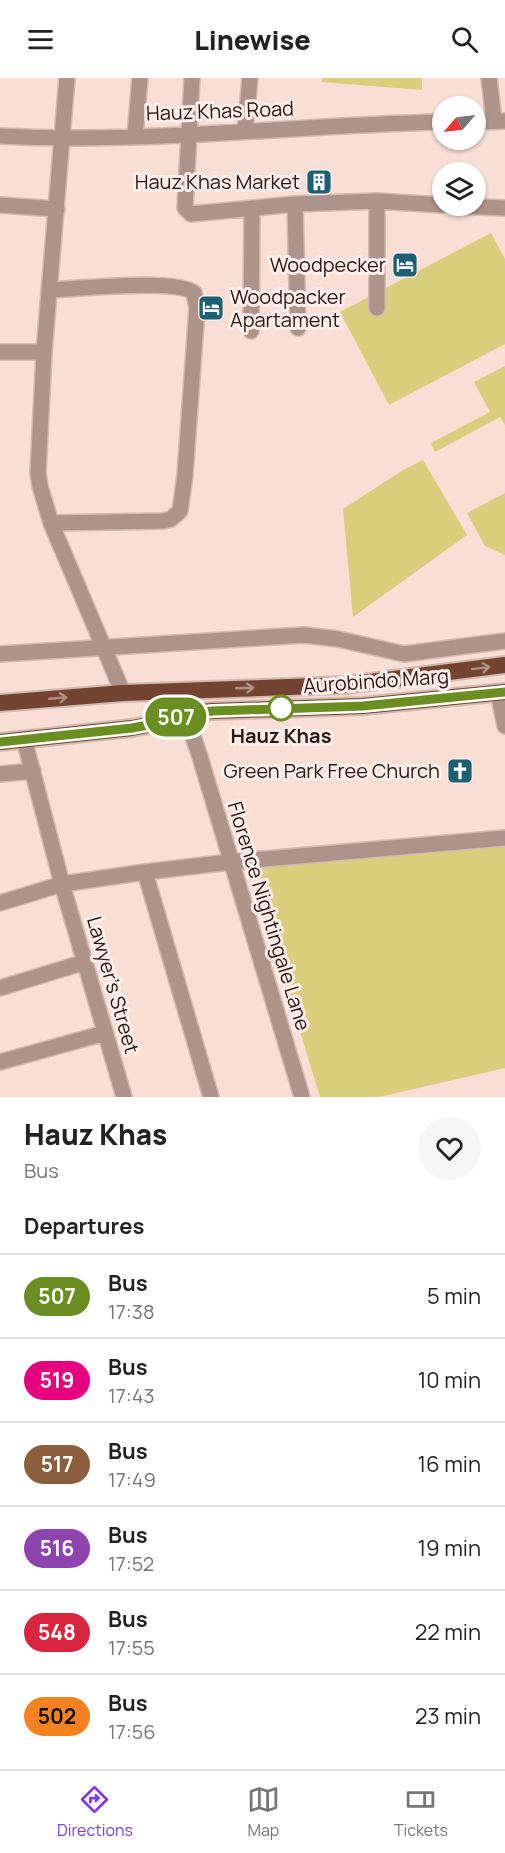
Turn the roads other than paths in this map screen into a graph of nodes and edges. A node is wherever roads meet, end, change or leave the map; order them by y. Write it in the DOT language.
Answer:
graph roads {
  1 [pos="67,78"];
  2 [pos="140,78"];
  3 [pos="192,78"];
  4 [pos="250,78"];
  5 [pos="489,78"];
  6 [pos="500,121"];
  7 [pos="432,122"];
  8 [pos="245,131"];
  9 [pos="0,136"];
  10 [pos="135,136"];
  11 [pos="188,136"];
  12 [pos="62,139"];
  13 [pos="377,201"];
  14 [pos="295,204"];
  15 [pos="432,204"];
  16 [pos="0,205"];
  17 [pos="486,207"];
  18 [pos="252,208"];
  19 [pos="505,208"];
  20 [pos="57,209"];
  21 [pos="50,290"];
  22 [pos="377,308"];
  23 [pos="298,328"];
  24 [pos="251,331"];
  25 [pos="0,352"];
  26 [pos="44,352"];
  27 [pos="51,523"];
  28 [pos="505,641"];
  29 [pos="104,646"];
  30 [pos="0,654"];
  31 [pos="505,665"];
  32 [pos="123,693"];
  33 [pos="502,693"];
  34 [pos="0,703"];
  35 [pos="185,714"];
  36 [pos="505,726"];
  37 [pos="24,739"];
  38 [pos="0,742"];
  39 [pos="33,771"];
  40 [pos="0,774"];
  41 [pos="505,838"];
  42 [pos="230,862"];
  43 [pos="145,872"];
  44 [pos="62,884"];
  45 [pos="0,903"];
  46 [pos="85,962"];
  47 [pos="0,988"];
  48 [pos="105,1033"];
  49 [pos="0,1062"];
  50 [pos="124,1097"];
  51 [pos="211,1097"];
  52 [pos="302,1097"];
  1 -- 12 [label="street"];
  2 -- 10 [label="street"];
  3 -- 11 [label="street"];
  4 -- 8 [label="street"];
  5 -- 6 [label="street"];
  7 -- 8 [label="street, Hauz Khas Road"];
  8 -- 11 [label="street, Hauz Khas Road"];
  9 -- 12 [label="street, Hauz Khas Road"];
  10 -- 11 [label="street, Hauz Khas Road"];
  10 -- 12 [label="street, Hauz Khas Road"];
  11 -- 18 [label="street"];
  12 -- 20 [label="street"];
  13 -- 14 [label="street"];
  13 -- 15 [label="street"];
  13 -- 22 [label="street"];
  14 -- 18 [label="street"];
  14 -- 23 [label="street"];
  16 -- 20 [label="street"];
  17 -- 19 [label="street"];
  18 -- 24 [label="street"];
  20 -- 21 [label="street"];
  21 -- 26 [label="street"];
  21 -- 27 [label="street"];
  25 -- 26 [label="street"];
  26 -- 27 [label="street"];
  27 -- 29 [label="street"];
  28 -- 29 [label="street"];
  29 -- 30 [label="street"];
  29 -- 32 [label="street"];
  32 -- 31 [label="highway, Aurobindo Marg, one-way"];
  34 -- 32 [label="highway, Aurobindo Marg, one-way"];
  33 -- 35 [label="highway, Aurobindo Marg"];
  33 -- 36 [label="street"];
  35 -- 37 [label="highway, Aurobindo Marg"];
  35 -- 42 [label="street, Florence Nightingale Lane"];
  37 -- 38 [label="highway, Aurobindo Marg"];
  37 -- 39 [label="street, Lawyer's Street"];
  39 -- 40 [label="street"];
  39 -- 44 [label="street, Lawyer's Street"];
  41 -- 42 [label="street"];
  42 -- 43 [label="street"];
  42 -- 52 [label="street, Florence Nightingale Lane"];
  43 -- 44 [label="street"];
  43 -- 51 [label="street"];
  44 -- 45 [label="street"];
  44 -- 46 [label="street, Lawyer's Street"];
  46 -- 47 [label="street"];
  46 -- 48 [label="street, Lawyer's Street"];
  48 -- 49 [label="street"];
  48 -- 50 [label="street, Lawyer's Street"];
}
